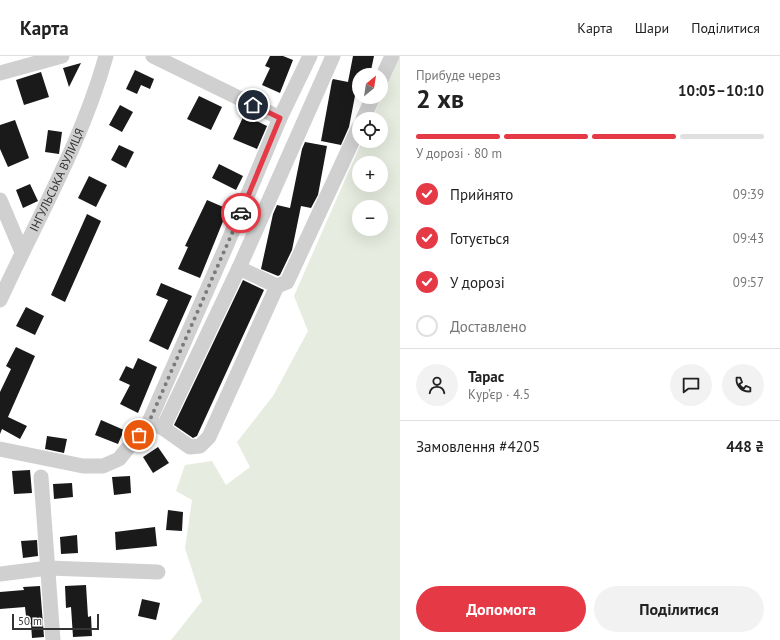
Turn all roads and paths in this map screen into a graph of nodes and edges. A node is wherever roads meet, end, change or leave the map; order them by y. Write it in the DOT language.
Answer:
graph roads {
  1 [pos="62,56"];
  2 [pos="106,56"];
  3 [pos="153,56"];
  4 [pos="310,56"];
  5 [pos="333,56"];
  6 [pos="392,56"];
  7 [pos="386,68"];
  8 [pos="0,73"];
  9 [pos="280,118"];
  10 [pos="352,142"];
  11 [pos="0,200"];
  12 [pos="22,252"];
  13 [pos="239,268"];
  14 [pos="277,286"];
  15 [pos="0,300"];
  16 [pos="156,425"];
  17 [pos="0,449"];
  18 [pos="42,477"];
  19 [pos="48,568"];
  20 [pos="158,572"];
  21 [pos="0,574"];
  22 [pos="53,640"];
  1 -- 8 [label="street"];
  2 -- 12 [label="street, ІНГУЛЬСЬКА ВУЛИЦЯ"];
  3 -- 9 [label="street"];
  4 -- 9 [label="street"];
  5 -- 13 [label="street"];
  6 -- 7 [label="street"];
  9 -- 16 [label="street"];
  10 -- 14 [label="street"];
  11 -- 12 [label="street"];
  12 -- 15 [label="street, ІНГУЛЬСЬКА ВУЛИЦЯ"];
  13 -- 14 [label="street"];
  13 -- 16 [label="street"];
  14 -- 16 [label="street"];
  16 -- 17 [label="street"];
  18 -- 19 [label="street"];
  19 -- 20 [label="street"];
  19 -- 21 [label="street"];
  19 -- 22 [label="street"];
}
